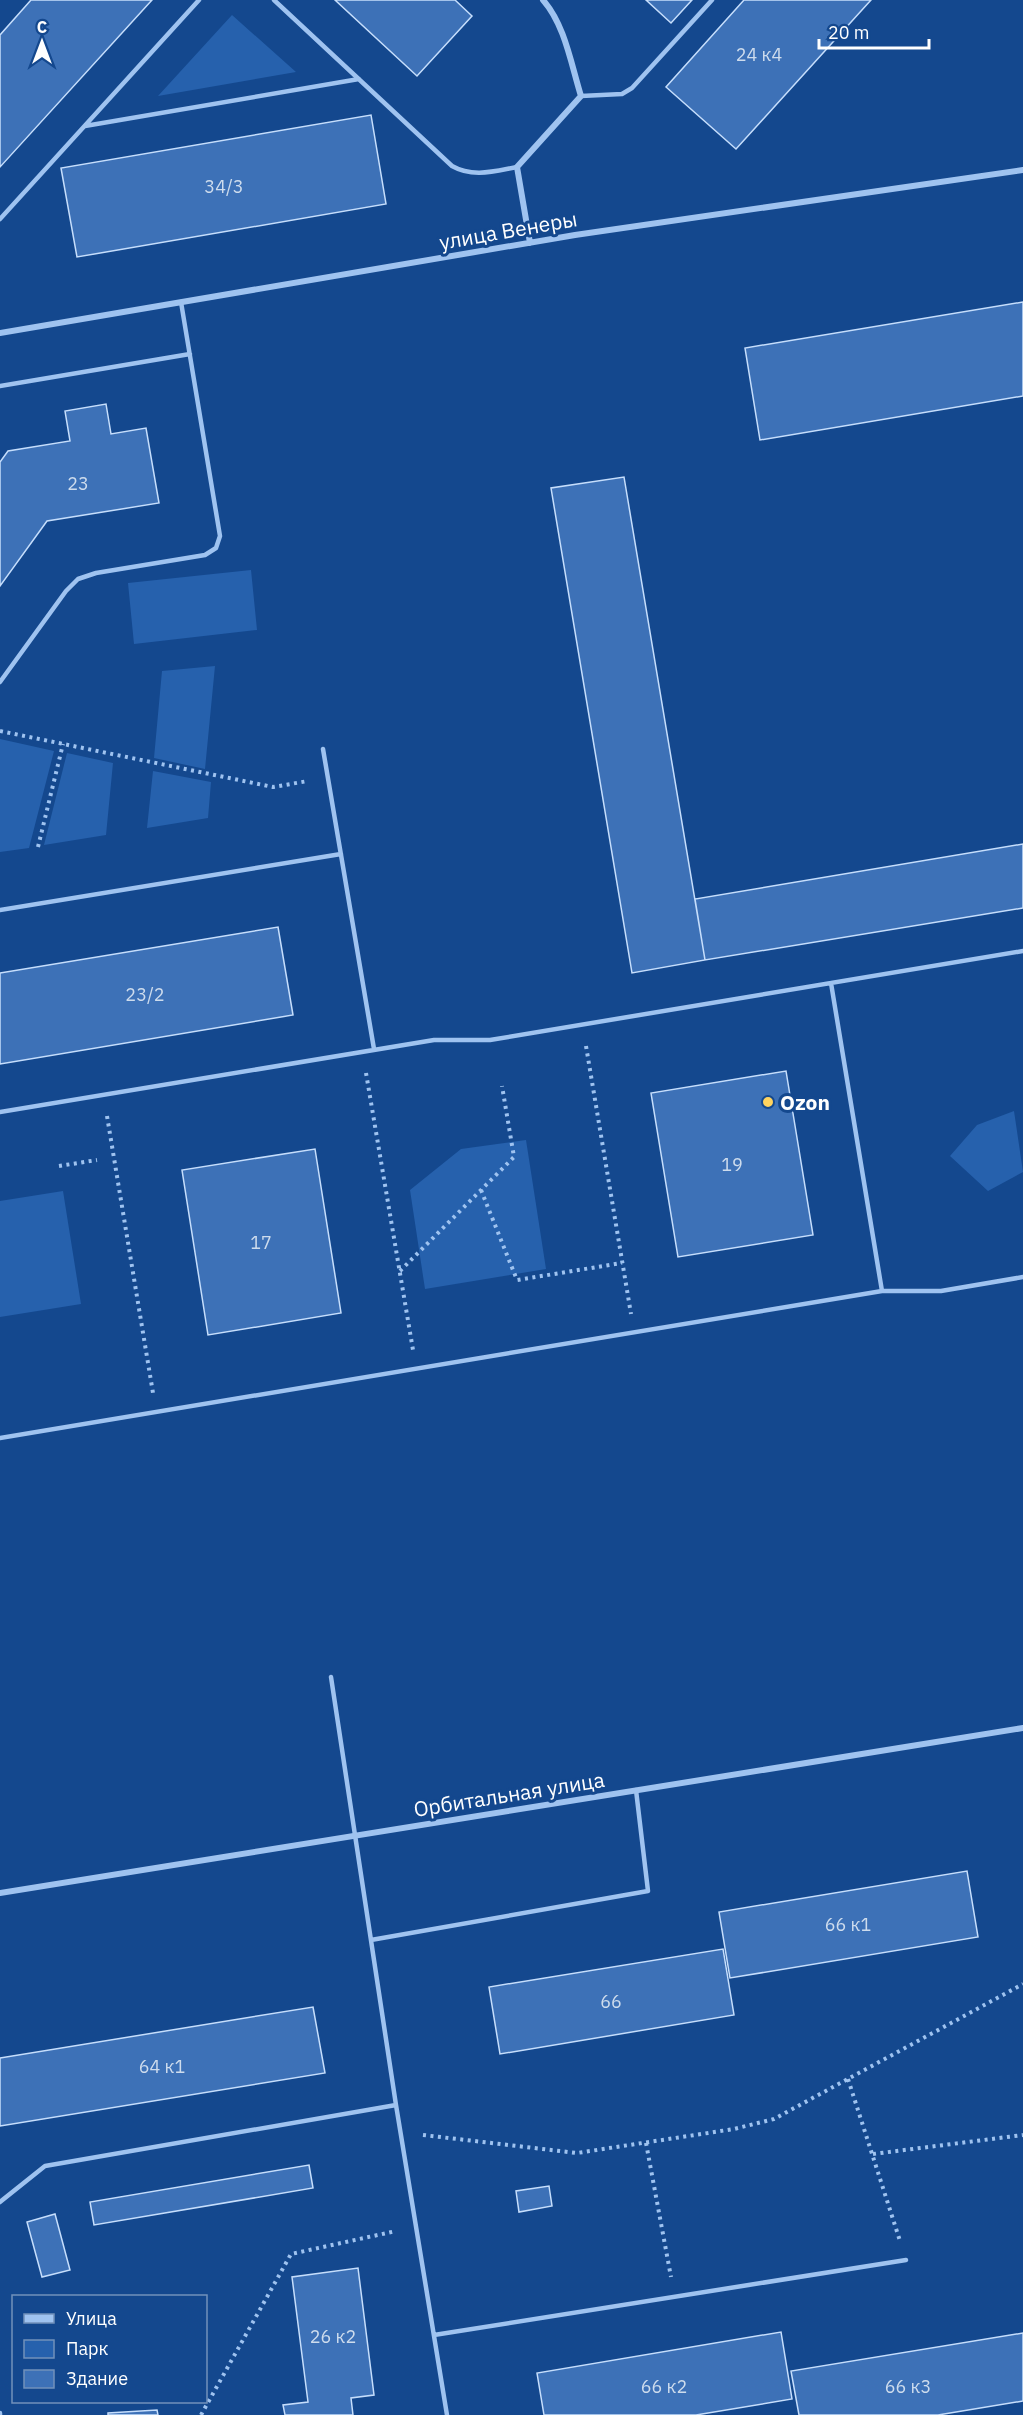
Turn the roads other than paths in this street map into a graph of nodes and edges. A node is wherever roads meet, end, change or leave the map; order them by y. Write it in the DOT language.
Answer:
graph roads {
  1 [pos="199,0"];
  2 [pos="274,0"];
  3 [pos="543,0"];
  4 [pos="712,0"];
  5 [pos="358,79"];
  6 [pos="581,96"];
  7 [pos="85,126"];
  8 [pos="517,167"];
  9 [pos="1023,170"];
  10 [pos="0,219"];
  11 [pos="530,243"];
  12 [pos="181,302"];
  13 [pos="0,333"];
  14 [pos="190,354"];
  15 [pos="0,386"];
  16 [pos="0,682"];
  17 [pos="323,749"];
  18 [pos="341,854"];
  19 [pos="0,910"];
  20 [pos="1023,951"];
  21 [pos="831,983"];
  22 [pos="374,1049"];
  23 [pos="0,1112"];
  24 [pos="1023,1277"];
  25 [pos="882,1292"];
  26 [pos="0,1438"];
  27 [pos="331,1677"];
  28 [pos="1023,1728"];
  29 [pos="636,1790"];
  30 [pos="355,1836"];
  31 [pos="0,1893"];
  32 [pos="371,1940"];
  33 [pos="396,2105"];
  34 [pos="0,2202"];
  35 [pos="906,2260"];
  36 [pos="434,2335"];
  37 [pos="447,2415"];
  1 -- 7 [label="lane"];
  2 -- 5 [label="lane"];
  3 -- 6 [label="street"];
  4 -- 6 [label="lane"];
  5 -- 7 [label="lane"];
  5 -- 8 [label="lane"];
  6 -- 8 [label="street"];
  7 -- 10 [label="lane"];
  8 -- 11 [label="street"];
  9 -- 11 [label="street, улица Венеры"];
  11 -- 12 [label="street, улица Венеры"];
  12 -- 13 [label="street, улица Венеры"];
  12 -- 14 [label="lane"];
  14 -- 15 [label="lane"];
  14 -- 16 [label="lane"];
  17 -- 18 [label="lane"];
  18 -- 19 [label="lane"];
  18 -- 22 [label="lane"];
  20 -- 21 [label="lane"];
  21 -- 22 [label="lane"];
  21 -- 25 [label="lane"];
  22 -- 23 [label="lane"];
  24 -- 25 [label="lane"];
  25 -- 26 [label="lane"];
  27 -- 30 [label="lane"];
  28 -- 29 [label="street, Орбитальная улица"];
  29 -- 30 [label="street, Орбитальная улица"];
  29 -- 32 [label="lane"];
  30 -- 31 [label="street, Орбитальная улица"];
  30 -- 32 [label="lane"];
  32 -- 33 [label="lane"];
  33 -- 34 [label="lane"];
  33 -- 36 [label="lane"];
  35 -- 36 [label="lane"];
  36 -- 37 [label="lane"];
}
